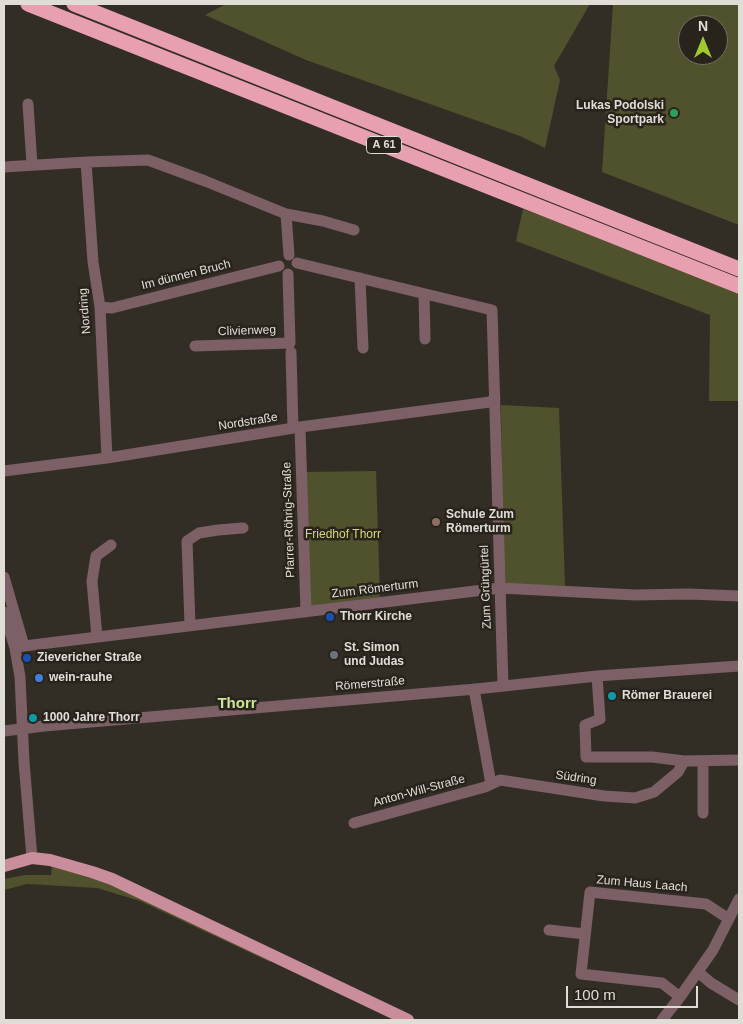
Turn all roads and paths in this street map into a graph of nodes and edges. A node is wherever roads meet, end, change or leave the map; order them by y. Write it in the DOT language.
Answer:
graph roads {
  1 [pos="28,4"];
  2 [pos="74,4"];
  3 [pos="28,104"];
  4 [pos="86,162"];
  5 [pos="32,165"];
  6 [pos="4,167"];
  7 [pos="286,214"];
  8 [pos="354,230"];
  9 [pos="293,259"];
  10 [pos="279,266"];
  11 [pos="739,268"];
  12 [pos="288,274"];
  13 [pos="360,278"];
  14 [pos="739,286"];
  15 [pos="424,294"];
  16 [pos="100,307"];
  17 [pos="374,330"];
  18 [pos="362,331"];
  19 [pos="425,339"];
  20 [pos="195,346"];
  21 [pos="363,348"];
  22 [pos="291,352"];
  23 [pos="495,398"];
  24 [pos="296,428"];
  25 [pos="107,458"];
  26 [pos="4,471"];
  27 [pos="243,528"];
  28 [pos="111,545"];
  29 [pos="4,577"];
  30 [pos="500,588"];
  31 [pos="739,596"];
  32 [pos="4,612"];
  33 [pos="306,612"];
  34 [pos="190,625"];
  35 [pos="97,637"];
  36 [pos="19,647"];
  37 [pos="739,666"];
  38 [pos="597,676"];
  39 [pos="503,686"];
  40 [pos="474,689"];
  41 [pos="21,729"];
  42 [pos="4,731"];
  43 [pos="684,760"];
  44 [pos="739,760"];
  45 [pos="703,761"];
  46 [pos="491,784"];
  47 [pos="703,813"];
  48 [pos="354,823"];
  49 [pos="32,858"];
  50 [pos="4,866"];
  51 [pos="739,899"];
  52 [pos="733,918"];
  53 [pos="549,930"];
  54 [pos="585,934"];
  55 [pos="698,972"];
  56 [pos="680,997"];
  57 [pos="739,1000"];
  58 [pos="408,1020"];
  59 [pos="662,1020"];
  1 -- 14 [label="highway, A 61"];
  2 -- 11 [label="highway, A 61"];
  3 -- 5 [label="street"];
  4 -- 5 [label="street"];
  4 -- 7 [label="street"];
  4 -- 16 [label="street, Nordring"];
  5 -- 6 [label="street"];
  7 -- 8 [label="street"];
  7 -- 9 [label="street"];
  9 -- 10 [label="street"];
  9 -- 12 [label="street"];
  9 -- 13 [label="street"];
  10 -- 12 [label="street"];
  10 -- 16 [label="street, Im dünnen Bruch"];
  12 -- 20 [label="street, Clivienweg"];
  13 -- 15 [label="street"];
  13 -- 18 [label="street"];
  15 -- 19 [label="street"];
  15 -- 23 [label="street, Zum Grüngürtel"];
  16 -- 25 [label="street, Nordring"];
  17 -- 18 [label="street"];
  18 -- 21 [label="street"];
  22 -- 24 [label="street, Pfarrer-Röhrig-Straße"];
  23 -- 24 [label="street, Nordstraße"];
  23 -- 30 [label="street, Zum Grüngürtel"];
  24 -- 25 [label="street, Nordstraße"];
  24 -- 33 [label="street, Pfarrer-Röhrig-Straße"];
  25 -- 26 [label="street, Nordstraße"];
  27 -- 34 [label="street"];
  28 -- 35 [label="street"];
  29 -- 36 [label="street"];
  30 -- 31 [label="street, Zum Römerturm"];
  30 -- 33 [label="street, Zum Römerturm"];
  30 -- 39 [label="street, Zum Grüngürtel"];
  32 -- 36 [label="street"];
  33 -- 34 [label="street, Zum Römerturm"];
  34 -- 35 [label="street, Zum Römerturm"];
  35 -- 36 [label="street, Zum Römerturm"];
  36 -- 41 [label="street"];
  37 -- 38 [label="street, Römerstraße"];
  38 -- 39 [label="street, Römerstraße"];
  38 -- 43 [label="street"];
  39 -- 40 [label="street, Römerstraße"];
  40 -- 41 [label="street, Römerstraße"];
  40 -- 46 [label="street"];
  41 -- 42 [label="street, Römerstraße"];
  41 -- 49 [label="street"];
  43 -- 45 [label="street"];
  43 -- 46 [label="street, Südring"];
  44 -- 45 [label="street"];
  45 -- 47 [label="street"];
  46 -- 48 [label="street, Anton-Will-Straße"];
  49 -- 50 [label="main road"];
  49 -- 58 [label="main road"];
  51 -- 52 [label="street"];
  52 -- 54 [label="street, Zum Haus Laach"];
  52 -- 55 [label="street"];
  53 -- 54 [label="street"];
  54 -- 56 [label="street, Zum Haus Laach"];
  55 -- 56 [label="street"];
  55 -- 57 [label="street"];
  56 -- 59 [label="street"];
}
